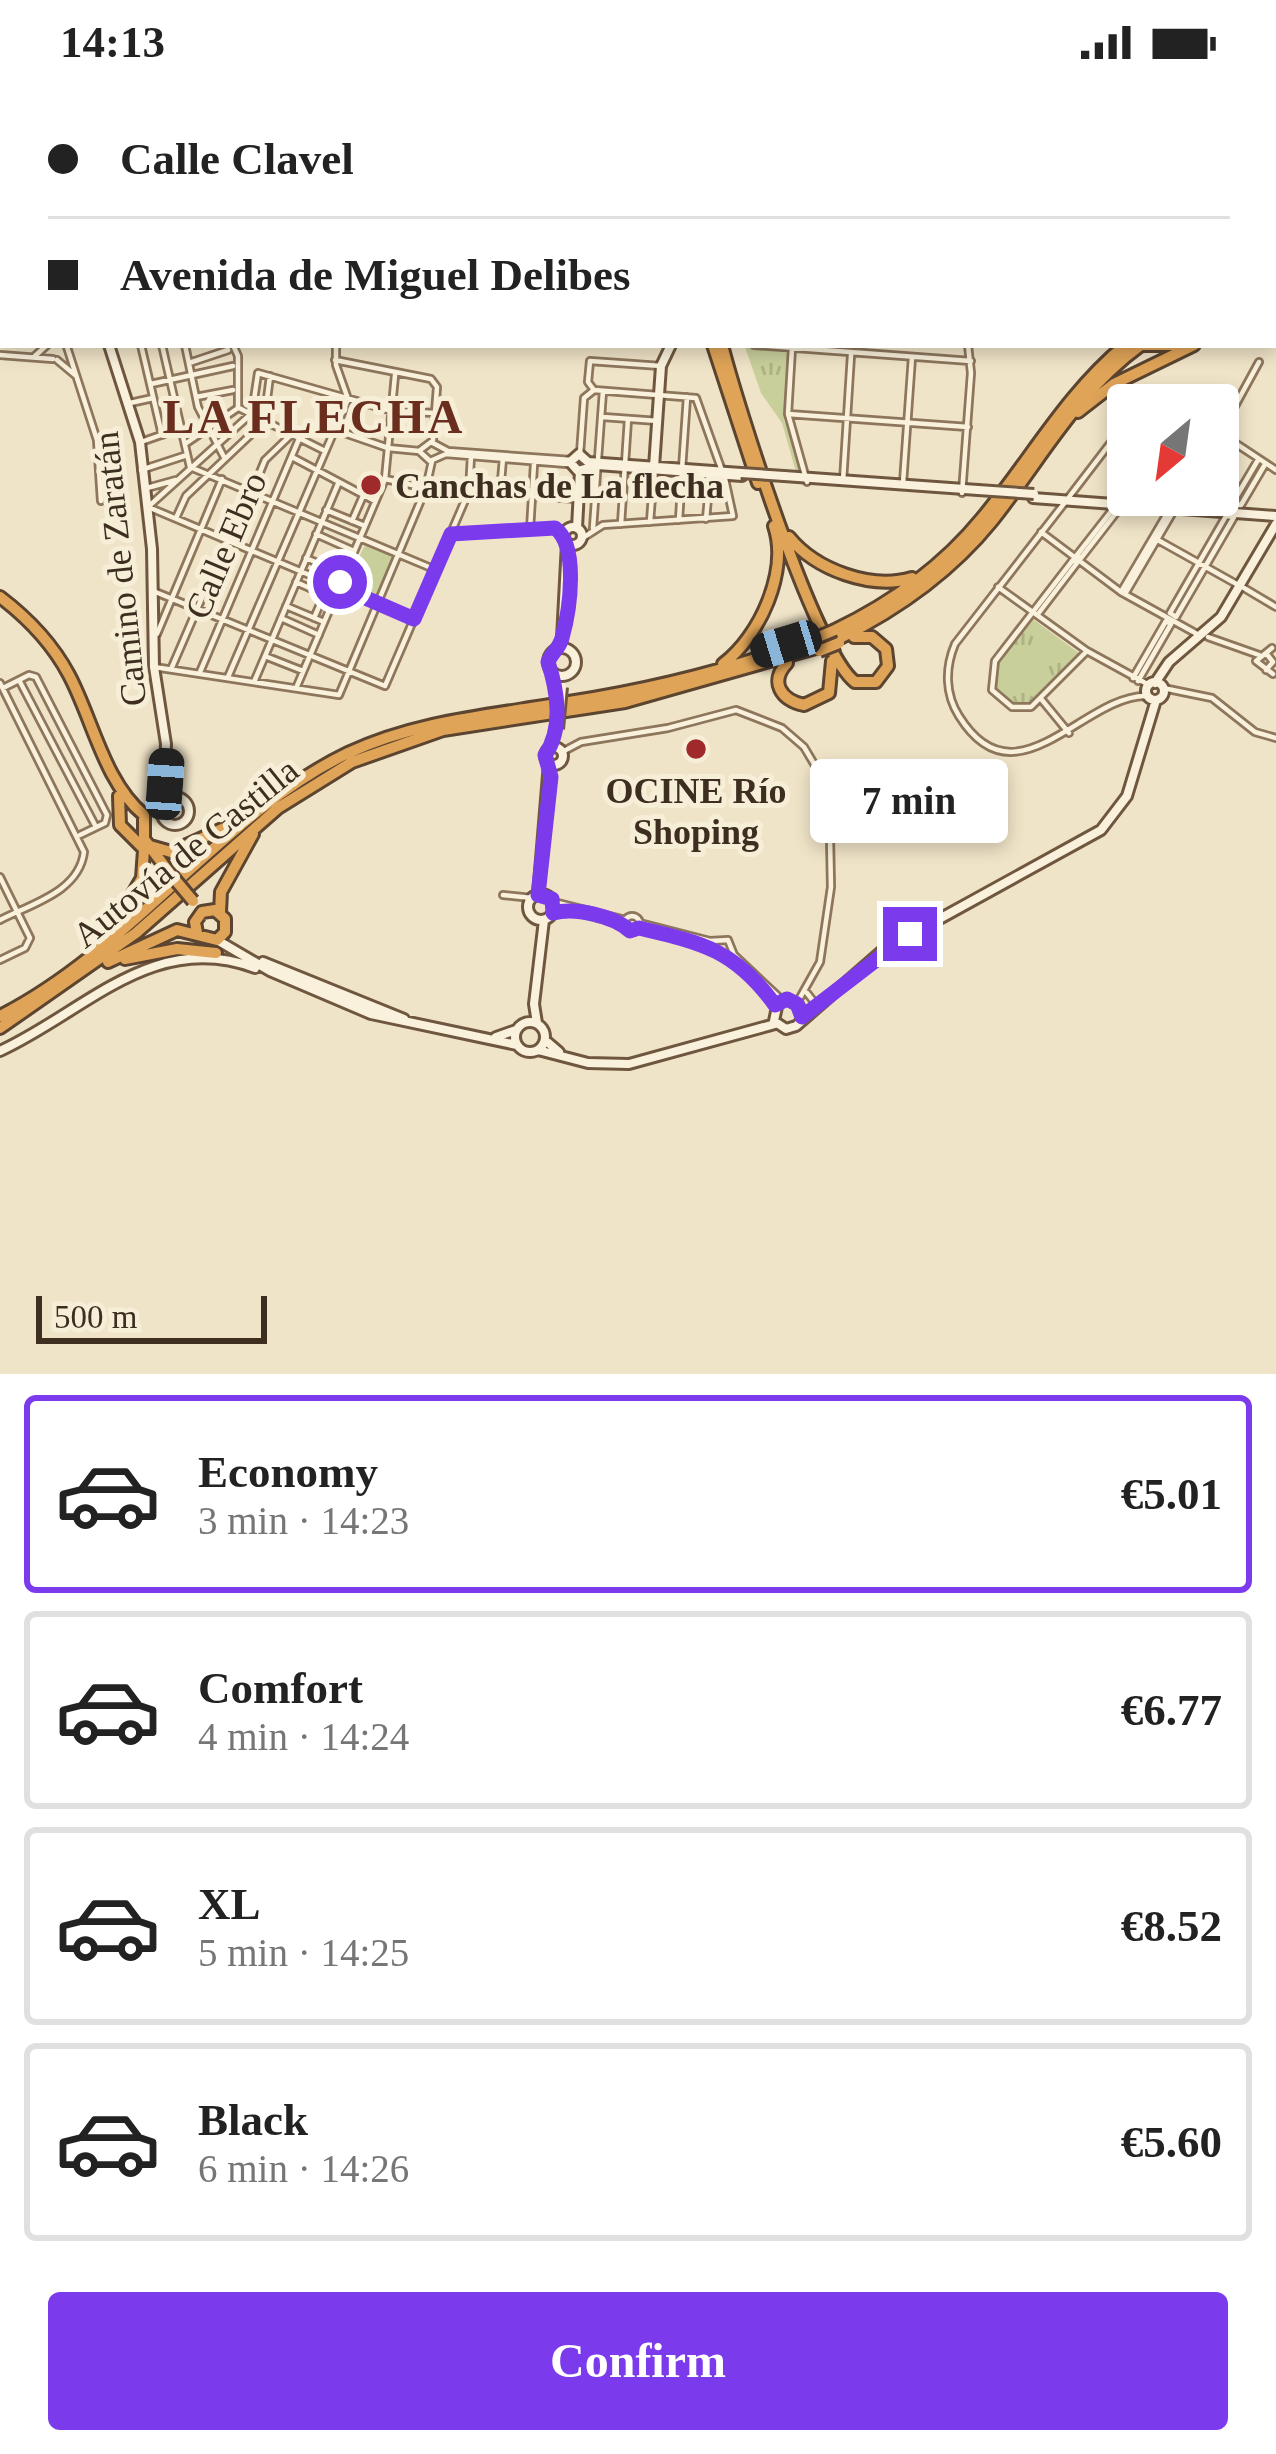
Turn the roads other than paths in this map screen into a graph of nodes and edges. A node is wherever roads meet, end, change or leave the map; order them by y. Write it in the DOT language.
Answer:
graph roads {
  1 [pos="42,348"];
  2 [pos="49,348"];
  3 [pos="64,348"];
  4 [pos="67,348"];
  5 [pos="110,348"];
  6 [pos="142,348"];
  7 [pos="163,348"];
  8 [pos="186,348"];
  9 [pos="227,348"];
  10 [pos="231,348"];
  11 [pos="336,348"];
  12 [pos="669,348"];
  13 [pos="718,348"];
  14 [pos="792,348"];
  15 [pos="969,348"];
  16 [pos="1188,348"];
  17 [pos="852,352"];
  18 [pos="1120,354"];
  19 [pos="0,355"];
  20 [pos="29,357"];
  21 [pos="912,357"];
  22 [pos="55,359"];
  23 [pos="335,360"];
  24 [pos="971,361"];
  25 [pos="1258,362"];
  26 [pos="189,363"];
  27 [pos="233,366"];
  28 [pos="661,366"];
  29 [pos="395,375"];
  30 [pos="76,376"];
  31 [pos="192,376"];
  32 [pos="270,376"];
  33 [pos="170,380"];
  34 [pos="150,384"];
  35 [pos="232,390"];
  36 [pos="594,390"];
  37 [pos="603,391"];
  38 [pos="659,395"];
  39 [pos="1239,395"];
  40 [pos="692,397"];
  41 [pos="153,398"];
  42 [pos="196,398"];
  43 [pos="348,399"];
  44 [pos="128,404"];
  45 [pos="238,408"];
  46 [pos="392,411"];
  47 [pos="434,413"];
  48 [pos="250,414"];
  49 [pos="788,414"];
  50 [pos="601,417"];
  51 [pos="847,418"];
  52 [pos="628,419"];
  53 [pos="658,421"];
  54 [pos="264,422"];
  55 [pos="907,422"];
  56 [pos="968,427"];
  57 [pos="181,428"];
  58 [pos="209,429"];
  59 [pos="334,430"];
  60 [pos="1041,433"];
  61 [pos="162,434"];
  62 [pos="295,437"];
  63 [pos="432,441"];
  64 [pos="140,442"];
  65 [pos="217,443"];
  66 [pos="505,443"];
  67 [pos="185,444"];
  68 [pos="388,448"];
  69 [pos="1107,448"];
  70 [pos="1239,449"];
  71 [pos="421,451"];
  72 [pos="325,452"];
  73 [pos="441,452"];
  74 [pos="187,455"];
  75 [pos="471,456"];
  76 [pos="292,457"];
  77 [pos="503,457"];
  78 [pos="225,459"];
  79 [pos="535,461"];
  80 [pos="431,462"];
  81 [pos="1262,462"];
  82 [pos="582,463"];
  83 [pos="190,466"];
  84 [pos="625,466"];
  85 [pos="1031,466"];
  86 [pos="318,467"];
  87 [pos="654,468"];
  88 [pos="721,468"];
  89 [pos="1276,470"];
  90 [pos="140,471"];
  91 [pos="682,471"];
  92 [pos="208,474"];
  93 [pos="710,474"];
  94 [pos="742,475"];
  95 [pos="385,478"];
  96 [pos="222,479"];
  97 [pos="725,479"];
  98 [pos="176,480"];
  99 [pos="807,480"];
  100 [pos="843,481"];
  101 [pos="338,484"];
  102 [pos="903,484"];
  103 [pos="426,488"];
  104 [pos="142,489"];
  105 [pos="250,491"];
  106 [pos="469,491"];
  107 [pos="962,491"];
  108 [pos="500,493"];
  109 [pos="363,496"];
  110 [pos="532,496"];
  111 [pos="576,499"];
  112 [pos="1068,499"];
  113 [pos="1107,500"];
  114 [pos="101,501"];
  115 [pos="272,501"];
  116 [pos="375,501"];
  117 [pos="1239,501"];
  118 [pos="147,507"];
  119 [pos="772,509"];
  120 [pos="326,510"];
  121 [pos="299,512"];
  122 [pos="1239,512"];
  123 [pos="1276,515"];
  124 [pos="1168,516"];
  125 [pos="1234,516"];
  126 [pos="176,518"];
  127 [pos="706,519"];
  128 [pos="352,520"];
  129 [pos="680,520"];
  130 [pos="322,521"];
  131 [pos="650,522"];
  132 [pos="621,524"];
  133 [pos="364,526"];
  134 [pos="201,528"];
  135 [pos="530,530"];
  136 [pos="576,532"];
  137 [pos="1041,532"];
  138 [pos="1276,533"];
  139 [pos="316,534"];
  140 [pos="451,534"];
  141 [pos="360,537"];
  142 [pos="1155,538"];
  143 [pos="227,539"];
  144 [pos="345,547"];
  145 [pos="251,549"];
  146 [pos="354,551"];
  147 [pos="398,554"];
  148 [pos="1077,555"];
  149 [pos="306,558"];
  150 [pos="277,560"];
  151 [pos="1202,565"];
  152 [pos="301,570"];
  153 [pos="334,570"];
  154 [pos="436,570"];
  155 [pos="939,575"];
  156 [pos="912,578"];
  157 [pos="328,582"];
  158 [pos="296,583"];
  159 [pos="338,586"];
  160 [pos="998,587"];
  161 [pos="1242,588"];
  162 [pos="153,591"];
  163 [pos="1123,593"];
  164 [pos="323,594"];
  165 [pos="172,598"];
  166 [pos="0,600"];
  167 [pos="377,604"];
  168 [pos="286,606"];
  169 [pos="1276,608"];
  170 [pos="197,609"];
  171 [pos="1035,613"];
  172 [pos="281,618"];
  173 [pos="314,618"];
  174 [pos="222,619"];
  175 [pos="414,619"];
  176 [pos="1170,619"];
  177 [pos="324,622"];
  178 [pos="156,629"];
  179 [pos="248,629"];
  180 [pos="319,635"];
  181 [pos="836,635"];
  182 [pos="854,637"];
  183 [pos="1204,638"];
  184 [pos="272,639"];
  185 [pos="817,643"];
  186 [pos="295,649"];
  187 [pos="557,649"];
  188 [pos="569,650"];
  189 [pos="1087,651"];
  190 [pos="265,656"];
  191 [pos="310,656"];
  192 [pos="1270,661"];
  193 [pos="787,663"];
  194 [pos="723,664"];
  195 [pos="288,665"];
  196 [pos="154,667"];
  197 [pos="171,669"];
  198 [pos="303,671"];
  199 [pos="200,672"];
  200 [pos="348,672"];
  201 [pos="560,675"];
  202 [pos="228,677"];
  203 [pos="19,680"];
  204 [pos="254,682"];
  205 [pos="2,686"];
  206 [pos="296,689"];
  207 [pos="1150,689"];
  208 [pos="1042,699"];
  209 [pos="625,702"];
  210 [pos="566,703"];
  211 [pos="1069,733"];
  212 [pos="1276,738"];
  213 [pos="556,750"];
  214 [pos="553,764"];
  215 [pos="274,805"];
  216 [pos="122,814"];
  217 [pos="151,817"];
  218 [pos="96,827"];
  219 [pos="79,835"];
  220 [pos="0,877"];
  221 [pos="503,895"];
  222 [pos="537,899"];
  223 [pos="17,911"];
  224 [pos="220,912"];
  225 [pos="553,913"];
  226 [pos="201,914"];
  227 [pos="539,919"];
  228 [pos="0,920"];
  229 [pos="625,922"];
  230 [pos="640,925"];
  231 [pos="196,933"];
  232 [pos="220,942"];
  233 [pos="716,944"];
  234 [pos="99,951"];
  235 [pos="729,951"];
  236 [pos="0,959"];
  237 [pos="282,977"];
  238 [pos="77,983"];
  239 [pos="809,988"];
  240 [pos="814,1002"];
  241 [pos="798,1005"];
  242 [pos="776,1006"];
  243 [pos="802,1017"];
  244 [pos="532,1022"];
  245 [pos="1,1023"];
  246 [pos="776,1024"];
  247 [pos="516,1030"];
  248 [pos="545,1040"];
  249 [pos="517,1045"];
  250 [pos="538,1050"];
  251 [pos="0,1051"];
  1 -- 20 [label="street"];
  2 -- 22 [label="street"];
  3 -- 22 [label="street"];
  4 -- 30 [label="street"];
  5 -- 44 [label="street, Camino de Zaratán"];
  6 -- 34 [label="street"];
  7 -- 33 [label="street"];
  8 -- 26 [label="street"];
  9 -- 26 [label="street"];
  10 -- 45 [label="street"];
  11 -- 23 [label="street"];
  12 -- 28 [label="street"];
  13 -- 119 [label="highway"];
  14 -- 17 [label="street"];
  14 -- 49 [label="street"];
  15 -- 24 [label="street"];
  16 -- 85 [label="highway"];
  17 -- 21 [label="street"];
  17 -- 51 [label="street"];
  18 -- 60 [label="highway, Autovía de Castilla"];
  18 -- 85 [label="highway, Autovía de Castilla"];
  19 -- 20 [label="street"];
  20 -- 22 [label="street"];
  21 -- 24 [label="street"];
  21 -- 55 [label="street"];
  22 -- 30 [label="street"];
  23 -- 29 [label="street"];
  23 -- 43 [label="street"];
  24 -- 56 [label="street"];
  25 -- 39 [label="street"];
  26 -- 31 [label="street"];
  27 -- 31 [label="street"];
  28 -- 36 [label="street"];
  28 -- 38 [label="street"];
  29 -- 46 [label="street"];
  29 -- 47 [label="street"];
  30 -- 114 [label="street"];
  31 -- 33 [label="street"];
  31 -- 42 [label="street"];
  32 -- 43 [label="street"];
  32 -- 48 [label="street"];
  32 -- 54 [label="street"];
  33 -- 34 [label="street"];
  33 -- 57 [label="street"];
  34 -- 41 [label="street"];
  35 -- 42 [label="street"];
  36 -- 37 [label="street"];
  36 -- 82 [label="street"];
  37 -- 38 [label="street"];
  37 -- 50 [label="street"];
  38 -- 40 [label="street"];
  38 -- 53 [label="street"];
  40 -- 88 [label="street"];
  40 -- 91 [label="street"];
  41 -- 44 [label="street"];
  41 -- 61 [label="street"];
  42 -- 58 [label="street"];
  43 -- 46 [label="street"];
  43 -- 59 [label="street"];
  44 -- 64 [label="street, Camino de Zaratán"];
  45 -- 48 [label="street"];
  45 -- 58 [label="street"];
  46 -- 47 [label="street"];
  46 -- 68 [label="street"];
  47 -- 63 [label="street"];
  48 -- 54 [label="street"];
  48 -- 65 [label="street"];
  49 -- 51 [label="street"];
  49 -- 99 [label="street"];
  50 -- 52 [label="street"];
  50 -- 82 [label="street"];
  51 -- 55 [label="street"];
  51 -- 100 [label="street"];
  52 -- 53 [label="street"];
  52 -- 84 [label="street"];
  53 -- 87 [label="street"];
  54 -- 62 [label="street"];
  54 -- 78 [label="street"];
  55 -- 56 [label="street"];
  55 -- 102 [label="street"];
  56 -- 107 [label="street"];
  57 -- 61 [label="street"];
  57 -- 67 [label="street"];
  58 -- 65 [label="street"];
  58 -- 67 [label="street"];
  59 -- 68 [label="street"];
  59 -- 72 [label="street"];
  60 -- 156 [label="highway"];
  60 -- 181 [label="highway, Autovía de Castilla"];
  61 -- 64 [label="street"];
  62 -- 72 [label="street"];
  62 -- 76 [label="street, Calle Ebro"];
  62 -- 105 [label="street"];
  63 -- 71 [label="street"];
  63 -- 73 [label="street"];
  64 -- 90 [label="street, Camino de Zaratán"];
  65 -- 78 [label="street"];
  65 -- 83 [label="street"];
  66 -- 77 [label="street"];
  67 -- 74 [label="street"];
  68 -- 71 [label="street"];
  68 -- 95 [label="street"];
  69 -- 112 [label="street"];
  70 -- 81 [label="street"];
  71 -- 80 [label="street"];
  72 -- 86 [label="street"];
  73 -- 75 [label="street"];
  73 -- 77 [label="street"];
  73 -- 80 [label="street"];
  74 -- 83 [label="street"];
  74 -- 90 [label="street"];
  75 -- 77 [label="street"];
  75 -- 106 [label="street"];
  76 -- 86 [label="street"];
  76 -- 115 [label="street, Calle Ebro"];
  77 -- 79 [label="street"];
  77 -- 82 [label="street"];
  77 -- 108 [label="street"];
  78 -- 92 [label="street"];
  79 -- 82 [label="street"];
  79 -- 110 [label="street"];
  80 -- 103 [label="street"];
  81 -- 89 [label="street"];
  81 -- 117 [label="street"];
  82 -- 84 [label="street"];
  82 -- 111 [label="street"];
  82 -- 136 [label="street"];
  83 -- 92 [label="street"];
  83 -- 98 [label="street"];
  84 -- 87 [label="street"];
  84 -- 132 [label="street"];
  85 -- 155 [label="highway, Autovía de Castilla"];
  86 -- 101 [label="street"];
  86 -- 121 [label="street"];
  87 -- 91 [label="street"];
  87 -- 131 [label="street"];
  90 -- 104 [label="street, Camino de Zaratán"];
  91 -- 93 [label="street"];
  91 -- 94 [label="street"];
  91 -- 129 [label="street"];
  92 -- 96 [label="street"];
  92 -- 126 [label="street"];
  93 -- 94 [label="street"];
  93 -- 127 [label="street"];
  94 -- 99 [label="street, bridge"];
  95 -- 103 [label="street"];
  95 -- 116 [label="street"];
  96 -- 105 [label="street"];
  96 -- 134 [label="street"];
  97 -- 127 [label="street"];
  98 -- 104 [label="street"];
  98 -- 118 [label="street"];
  99 -- 100 [label="street"];
  99 -- 107 [label="street"];
  100 -- 102 [label="street"];
  101 -- 109 [label="street"];
  101 -- 120 [label="street"];
  102 -- 107 [label="street"];
  103 -- 106 [label="street"];
  103 -- 147 [label="street"];
  104 -- 118 [label="street, Camino de Zaratán"];
  105 -- 115 [label="street"];
  105 -- 143 [label="street"];
  106 -- 108 [label="street"];
  106 -- 140 [label="street"];
  107 -- 112 [label="street, bridge"];
  108 -- 110 [label="street"];
  109 -- 116 [label="street"];
  109 -- 128 [label="street"];
  110 -- 111 [label="street"];
  110 -- 135 [label="street"];
  111 -- 136 [label="street"];
  112 -- 113 [label="street"];
  112 -- 137 [label="street"];
  115 -- 121 [label="street"];
  115 -- 145 [label="street, Calle Ebro"];
  116 -- 133 [label="street"];
  118 -- 126 [label="street"];
  118 -- 162 [label="street, Camino de Zaratán"];
  119 -- 156 [label="highway"];
  119 -- 182 [label="highway"];
  119 -- 193 [label="highway"];
  119 -- 194 [label="highway"];
  120 -- 128 [label="street"];
  120 -- 130 [label="street"];
  121 -- 130 [label="street"];
  121 -- 150 [label="street"];
  122 -- 123 [label="street"];
  123 -- 161 [label="street"];
  124 -- 142 [label="street"];
  125 -- 151 [label="street"];
  126 -- 134 [label="street"];
  127 -- 129 [label="street"];
  128 -- 133 [label="street"];
  129 -- 131 [label="street"];
  130 -- 139 [label="street"];
  130 -- 141 [label="street"];
  131 -- 132 [label="street"];
  132 -- 136 [label="street"];
  133 -- 141 [label="street"];
  134 -- 143 [label="street"];
  134 -- 165 [label="street"];
  135 -- 136 [label="street"];
  135 -- 140 [label="street"];
  136 -- 187 [label="street"];
  136 -- 188 [label="street"];
  137 -- 160 [label="street"];
  137 -- 163 [label="street"];
  138 -- 161 [label="street"];
  139 -- 144 [label="street"];
  139 -- 149 [label="street"];
  140 -- 154 [label="street"];
  141 -- 146 [label="street"];
  141 -- 147 [label="street"];
  142 -- 151 [label="street"];
  142 -- 163 [label="street"];
  143 -- 145 [label="street"];
  143 -- 170 [label="street"];
  144 -- 146 [label="street"];
  144 -- 153 [label="street"];
  145 -- 150 [label="street"];
  145 -- 174 [label="street, Calle Ebro"];
  146 -- 159 [label="street"];
  147 -- 154 [label="street"];
  147 -- 167 [label="street"];
  148 -- 148 [label="street"];
  149 -- 152 [label="street"];
  149 -- 153 [label="street"];
  150 -- 152 [label="street"];
  150 -- 179 [label="street"];
  151 -- 161 [label="street"];
  151 -- 176 [label="street"];
  152 -- 157 [label="street"];
  152 -- 158 [label="street"];
  153 -- 157 [label="street"];
  154 -- 175 [label="street"];
  155 -- 181 [label="highway, Autovía de Castilla"];
  155 -- 182 [label="highway"];
  156 -- 181 [label="highway"];
  157 -- 159 [label="street"];
  157 -- 164 [label="street"];
  158 -- 164 [label="street"];
  158 -- 168 [label="street"];
  159 -- 167 [label="street"];
  159 -- 177 [label="street"];
  160 -- 171 [label="street"];
  160 -- 211 [label="street"];
  161 -- 169 [label="street"];
  161 -- 183 [label="street"];
  162 -- 165 [label="street"];
  162 -- 178 [label="street, Camino de Zaratán"];
  163 -- 176 [label="street"];
  164 -- 173 [label="street"];
  165 -- 170 [label="street"];
  165 -- 178 [label="street"];
  166 -- 216 [label="highway"];
  166 -- 217 [label="highway"];
  167 -- 175 [label="street"];
  167 -- 200 [label="street"];
  168 -- 172 [label="street"];
  168 -- 173 [label="street"];
  170 -- 174 [label="street"];
  170 -- 197 [label="street"];
  171 -- 171 [label="street"];
  171 -- 189 [label="street"];
  171 -- 208 [label="street"];
  172 -- 180 [label="street"];
  172 -- 184 [label="street"];
  173 -- 177 [label="street"];
  174 -- 179 [label="street"];
  174 -- 199 [label="street, Calle Ebro"];
  175 -- 200 [label="street"];
  176 -- 183 [label="street"];
  176 -- 207 [label="street"];
  177 -- 180 [label="street"];
  178 -- 196 [label="street, Camino de Zaratán"];
  179 -- 184 [label="street"];
  179 -- 202 [label="street"];
  180 -- 191 [label="street"];
  181 -- 182 [label="highway"];
  181 -- 185 [label="highway, Autovía de Castilla, bridge"];
  183 -- 192 [label="street"];
  183 -- 207 [label="street"];
  184 -- 186 [label="street"];
  184 -- 190 [label="street"];
  185 -- 193 [label="highway"];
  185 -- 194 [label="highway"];
  185 -- 209 [label="highway, Autovía de Castilla"];
  185 -- 210 [label="highway, Autovía de Castilla"];
  186 -- 191 [label="street"];
  186 -- 195 [label="street"];
  187 -- 188 [label="street"];
  187 -- 201 [label="street"];
  188 -- 201 [label="street"];
  189 -- 207 [label="street"];
  189 -- 208 [label="street"];
  190 -- 195 [label="street"];
  190 -- 204 [label="street"];
  191 -- 198 [label="street"];
  191 -- 200 [label="street"];
  193 -- 209 [label="highway"];
  194 -- 210 [label="highway"];
  195 -- 198 [label="street"];
  196 -- 197 [label="street"];
  196 -- 217 [label="street, Camino de Zaratán"];
  197 -- 199 [label="street"];
  198 -- 206 [label="street"];
  199 -- 202 [label="street"];
  200 -- 206 [label="street"];
  201 -- 213 [label="street, bridge"];
  202 -- 204 [label="street"];
  203 -- 205 [label="street"];
  203 -- 218 [label="street"];
  203 -- 218 [label="street"];
  204 -- 206 [label="street"];
  205 -- 219 [label="street"];
  207 -- 211 [label="street"];
  207 -- 212 [label="street"];
  207 -- 240 [label="street"];
  207 -- 243 [label="street"];
  208 -- 211 [label="street"];
  209 -- 215 [label="highway, Autovía de Castilla"];
  210 -- 215 [label="highway, Autovía de Castilla"];
  213 -- 214 [label="street"];
  213 -- 214 [label="street"];
  213 -- 239 [label="street"];
  214 -- 222 [label="street"];
  215 -- 217 [label="highway"];
  215 -- 224 [label="highway"];
  215 -- 234 [label="highway, Autovía de Castilla"];
  215 -- 245 [label="highway, Autovía de Castilla"];
  216 -- 217 [label="highway"];
  216 -- 217 [label="highway"];
  217 -- 226 [label="highway, bridge"];
  217 -- 234 [label="highway"];
  218 -- 219 [label="street"];
  219 -- 223 [label="street"];
  220 -- 223 [label="street"];
  221 -- 222 [label="street"];
  222 -- 225 [label="street"];
  222 -- 227 [label="street"];
  222 -- 229 [label="street"];
  223 -- 228 [label="street"];
  223 -- 236 [label="street"];
  224 -- 226 [label="highway"];
  224 -- 232 [label="highway"];
  225 -- 227 [label="street"];
  225 -- 229 [label="street"];
  226 -- 231 [label="highway"];
  227 -- 244 [label="street"];
  229 -- 230 [label="street"];
  229 -- 230 [label="street"];
  230 -- 233 [label="street"];
  231 -- 232 [label="highway"];
  231 -- 238 [label="highway"];
  232 -- 237 [label="street"];
  232 -- 238 [label="highway"];
  232 -- 247 [label="street"];
  233 -- 235 [label="street"];
  233 -- 235 [label="street"];
  234 -- 245 [label="highway, Autovía de Castilla"];
  235 -- 242 [label="street"];
  237 -- 249 [label="street"];
  237 -- 251 [label="street"];
  238 -- 245 [label="highway"];
  239 -- 240 [label="street"];
  239 -- 241 [label="street"];
  240 -- 241 [label="street"];
  241 -- 242 [label="street"];
  241 -- 243 [label="street"];
  242 -- 246 [label="street"];
  242 -- 248 [label="street"];
  243 -- 246 [label="street"];
  244 -- 247 [label="street"];
  244 -- 248 [label="street"];
  246 -- 250 [label="street"];
  247 -- 249 [label="street"];
  248 -- 250 [label="street"];
  249 -- 250 [label="street"];
}
